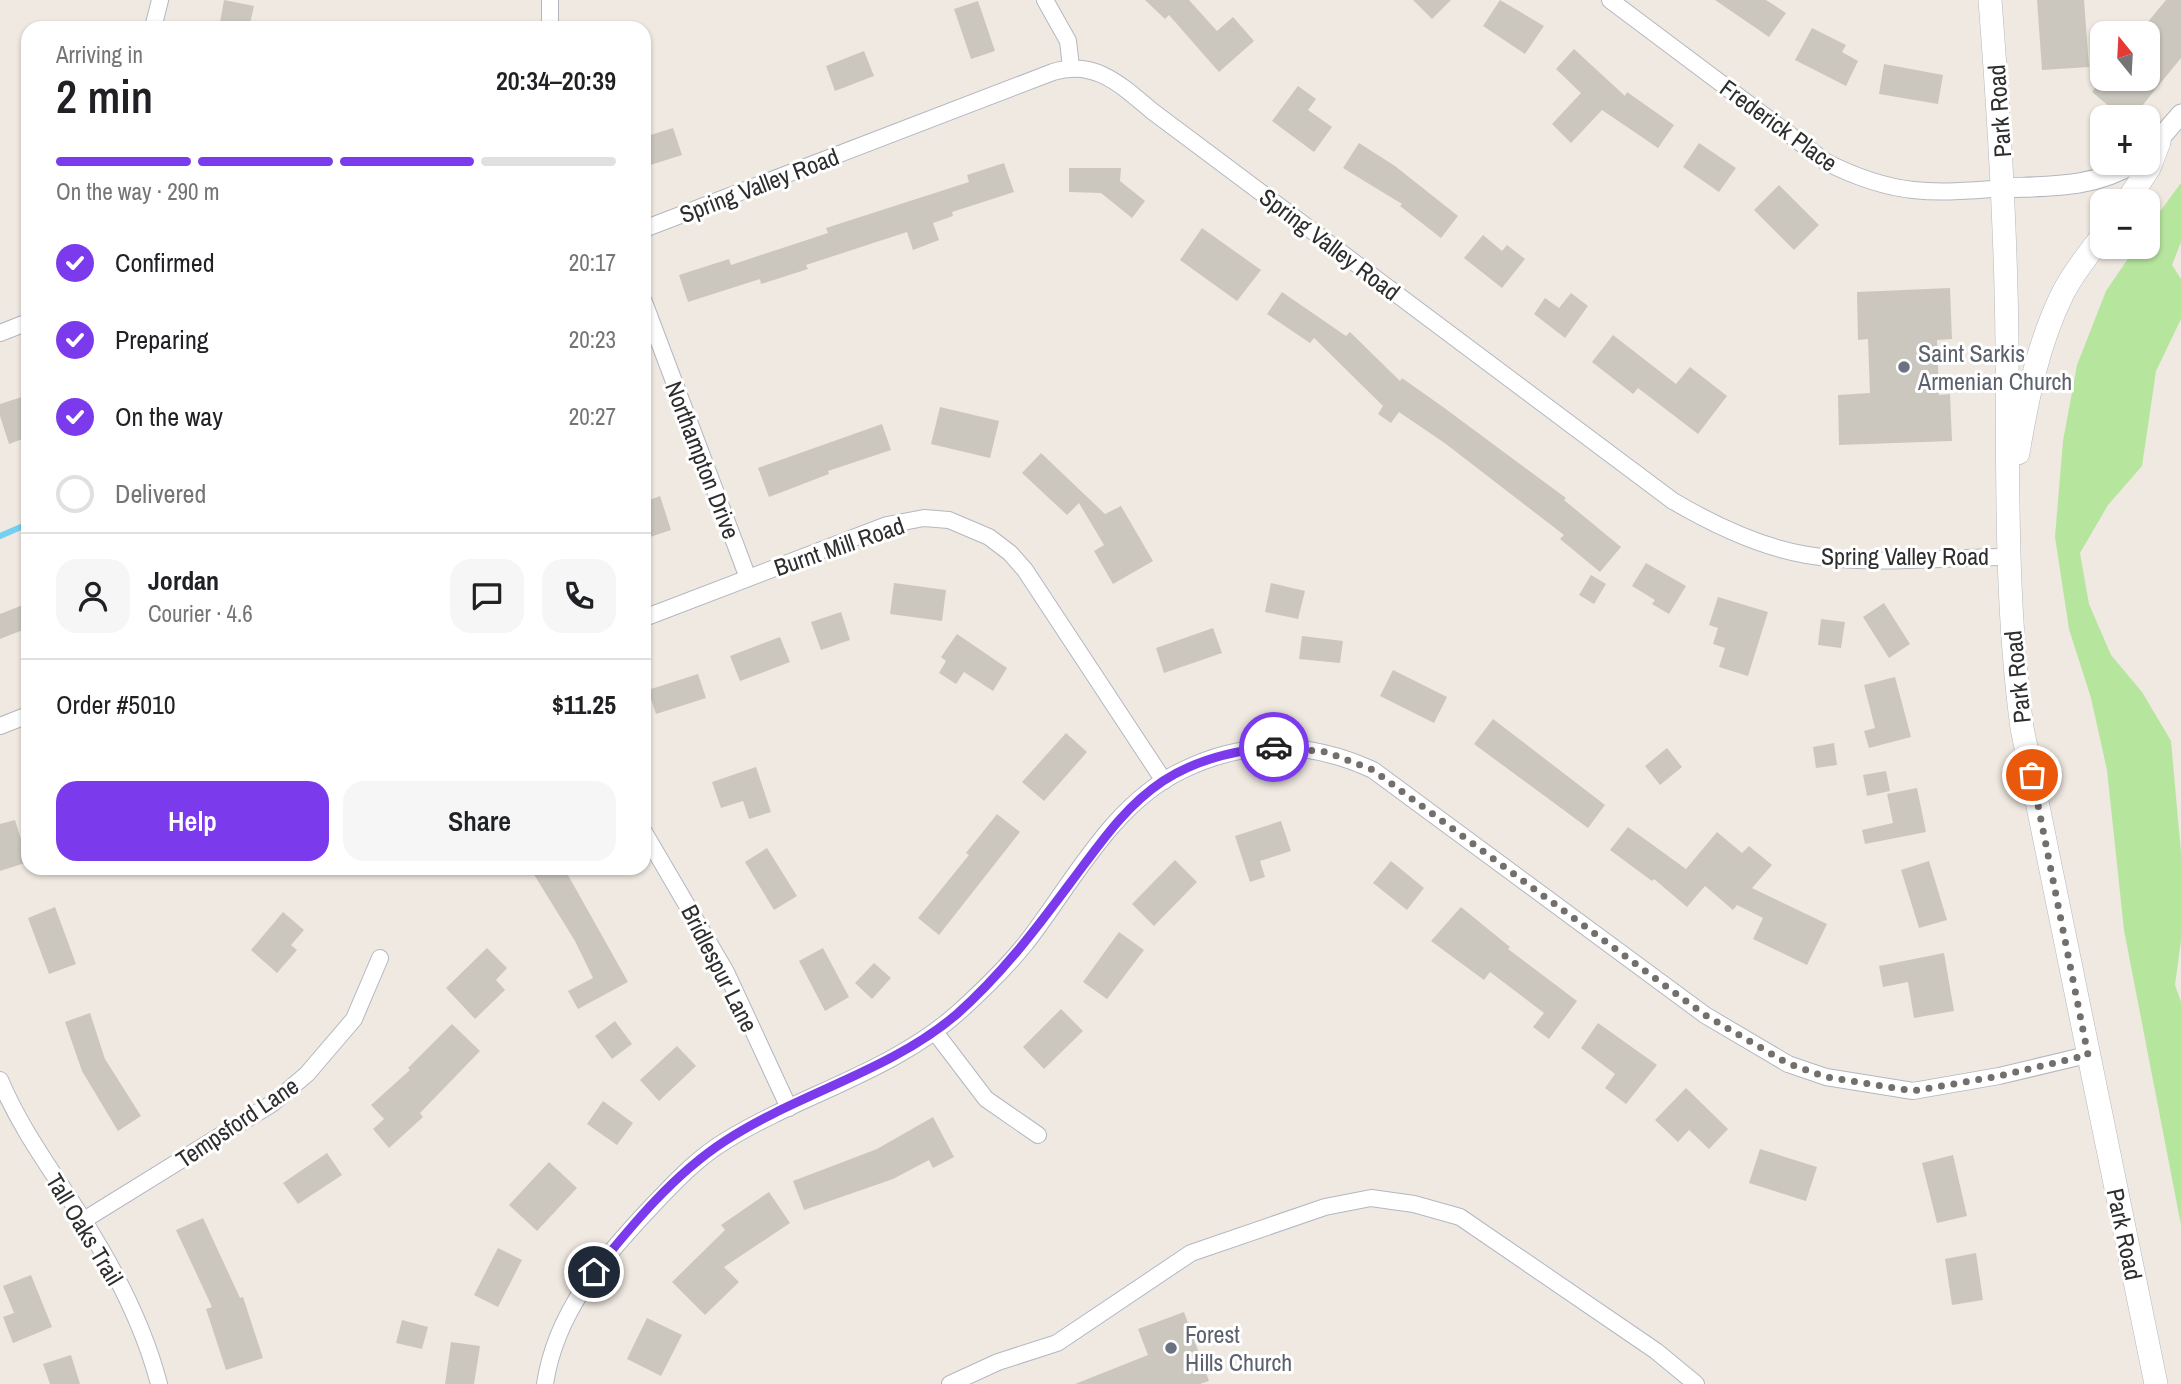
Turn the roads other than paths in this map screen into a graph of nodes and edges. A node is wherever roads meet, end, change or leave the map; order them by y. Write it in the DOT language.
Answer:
graph roads {
  1 [pos="160,0"];
  2 [pos="550,0"];
  3 [pos="1045,0"];
  4 [pos="1610,0"];
  5 [pos="1990,0"];
  6 [pos="155,21"];
  7 [pos="550,21"];
  8 [pos="1070,67"];
  9 [pos="2181,114"];
  10 [pos="2160,140"];
  11 [pos="2109,175"];
  12 [pos="2004,188"];
  13 [pos="651,226"];
  14 [pos="2090,253"];
  15 [pos="651,321"];
  16 [pos="21,325"];
  17 [pos="0,333"];
  18 [pos="2007,515"];
  19 [pos="2007,556"];
  20 [pos="748,578"];
  21 [pos="651,615"];
  22 [pos="21,718"];
  23 [pos="0,726"];
  24 [pos="1164,780"];
  25 [pos="651,844"];
  26 [pos="380,958"];
  27 [pos="935,1032"];
  28 [pos="2088,1055"];
  29 [pos="0,1080"];
  30 [pos="789,1108"];
  31 [pos="16,1119"];
  32 [pos="0,1127"];
  33 [pos="1038,1135"];
  34 [pos="84,1220"];
  35 [pos="159,1384"];
  36 [pos="545,1384"];
  37 [pos="950,1384"];
  38 [pos="1696,1384"];
  39 [pos="2156,1384"];
  1 -- 6 [label="street"];
  2 -- 7 [label="street"];
  3 -- 8 [label="street"];
  4 -- 12 [label="street, Frederick Place"];
  5 -- 12 [label="main road, Park Road"];
  8 -- 13 [label="street, Spring Valley Road"];
  8 -- 19 [label="street, Spring Valley Road"];
  9 -- 10 [label="street"];
  11 -- 12 [label="street, Frederick Place"];
  12 -- 18 [label="main road, Park Road"];
  14 -- 18 [label="main road"];
  15 -- 20 [label="street, Northampton Drive"];
  16 -- 17 [label="street"];
  18 -- 19 [label="main road, Park Road"];
  19 -- 28 [label="main road, Park Road"];
  20 -- 21 [label="street, Burnt Mill Road"];
  20 -- 24 [label="street, Burnt Mill Road"];
  22 -- 23 [label="street"];
  24 -- 27 [label="street"];
  24 -- 28 [label="street"];
  25 -- 30 [label="street, Bridlespur Lane"];
  26 -- 34 [label="street, Tempsford Lane"];
  27 -- 30 [label="street"];
  27 -- 33 [label="street"];
  28 -- 39 [label="main road, Park Road"];
  29 -- 31 [label="street, Tall Oaks Trail"];
  30 -- 36 [label="street"];
  31 -- 32 [label="street"];
  31 -- 34 [label="street, Tall Oaks Trail"];
  34 -- 35 [label="street, Tall Oaks Trail"];
  37 -- 38 [label="street"];
}
